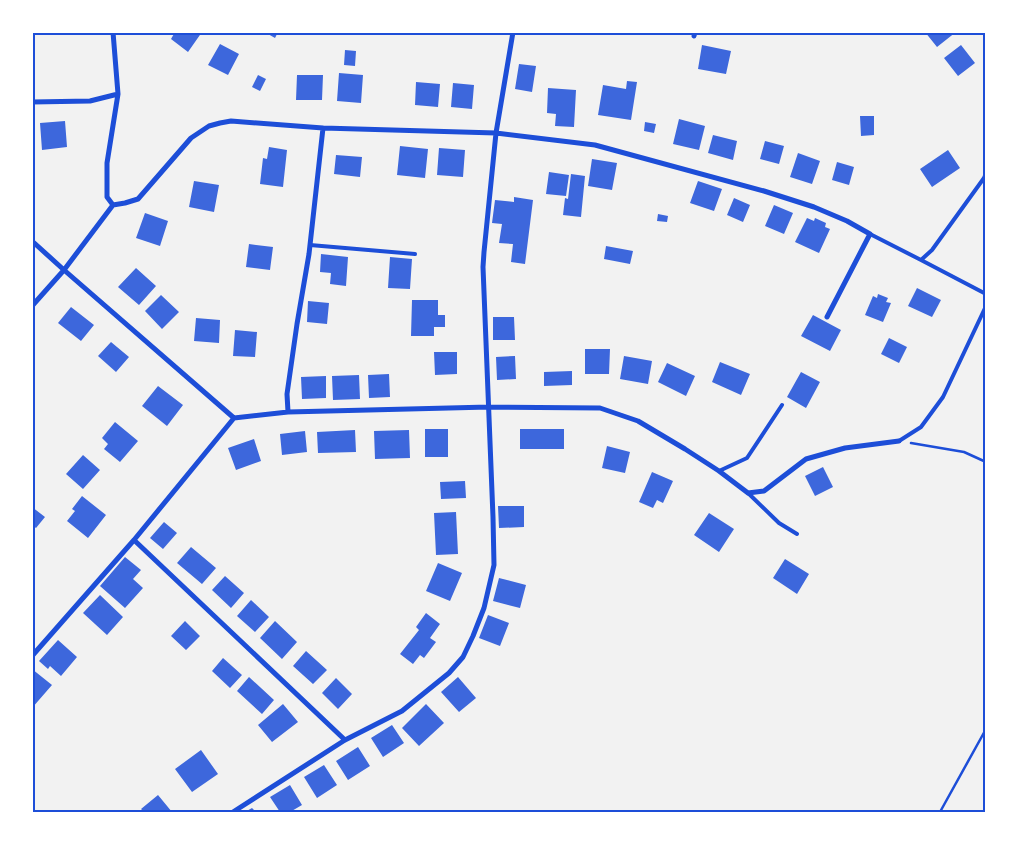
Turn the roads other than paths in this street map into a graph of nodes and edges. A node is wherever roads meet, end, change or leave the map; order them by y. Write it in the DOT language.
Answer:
graph roads {
  1 [pos="113,32"];
  2 [pos="513,32"];
  3 [pos="118,94"];
  4 [pos="32,102"];
  5 [pos="324,128"];
  6 [pos="496,132"];
  7 [pos="986,172"];
  8 [pos="113,205"];
  9 [pos="870,234"];
  10 [pos="32,241"];
  11 [pos="310,245"];
  12 [pos="415,254"];
  13 [pos="921,260"];
  14 [pos="64,270"];
  15 [pos="986,294"];
  16 [pos="32,306"];
  17 [pos="986,306"];
  18 [pos="827,317"];
  19 [pos="782,405"];
  20 [pos="489,407"];
  21 [pos="288,412"];
  22 [pos="234,418"];
  23 [pos="899,441"];
  24 [pos="719,471"];
  25 [pos="748,493"];
  26 [pos="797,534"];
  27 [pos="134,540"];
  28 [pos="32,656"];
  29 [pos="345,740"];
  30 [pos="233,812"];
  1 -- 3 [label="street"];
  2 -- 6 [label="street"];
  3 -- 4 [label="street"];
  3 -- 8 [label="street"];
  5 -- 6 [label="street"];
  5 -- 8 [label="street"];
  5 -- 11 [label="street"];
  6 -- 9 [label="street"];
  6 -- 20 [label="street"];
  7 -- 13 [label="lane"];
  8 -- 14 [label="street"];
  9 -- 13 [label="lane"];
  9 -- 18 [label="street"];
  10 -- 14 [label="street"];
  11 -- 12 [label="lane"];
  11 -- 21 [label="street"];
  13 -- 15 [label="lane"];
  14 -- 16 [label="street"];
  14 -- 22 [label="street"];
  17 -- 23 [label="lane"];
  19 -- 24 [label="lane"];
  20 -- 21 [label="street"];
  20 -- 24 [label="street"];
  20 -- 29 [label="street"];
  21 -- 22 [label="street"];
  22 -- 27 [label="street"];
  23 -- 25 [label="street"];
  24 -- 25 [label="street"];
  25 -- 26 [label="lane"];
  27 -- 28 [label="street"];
  27 -- 29 [label="street"];
  29 -- 30 [label="street"];
}
